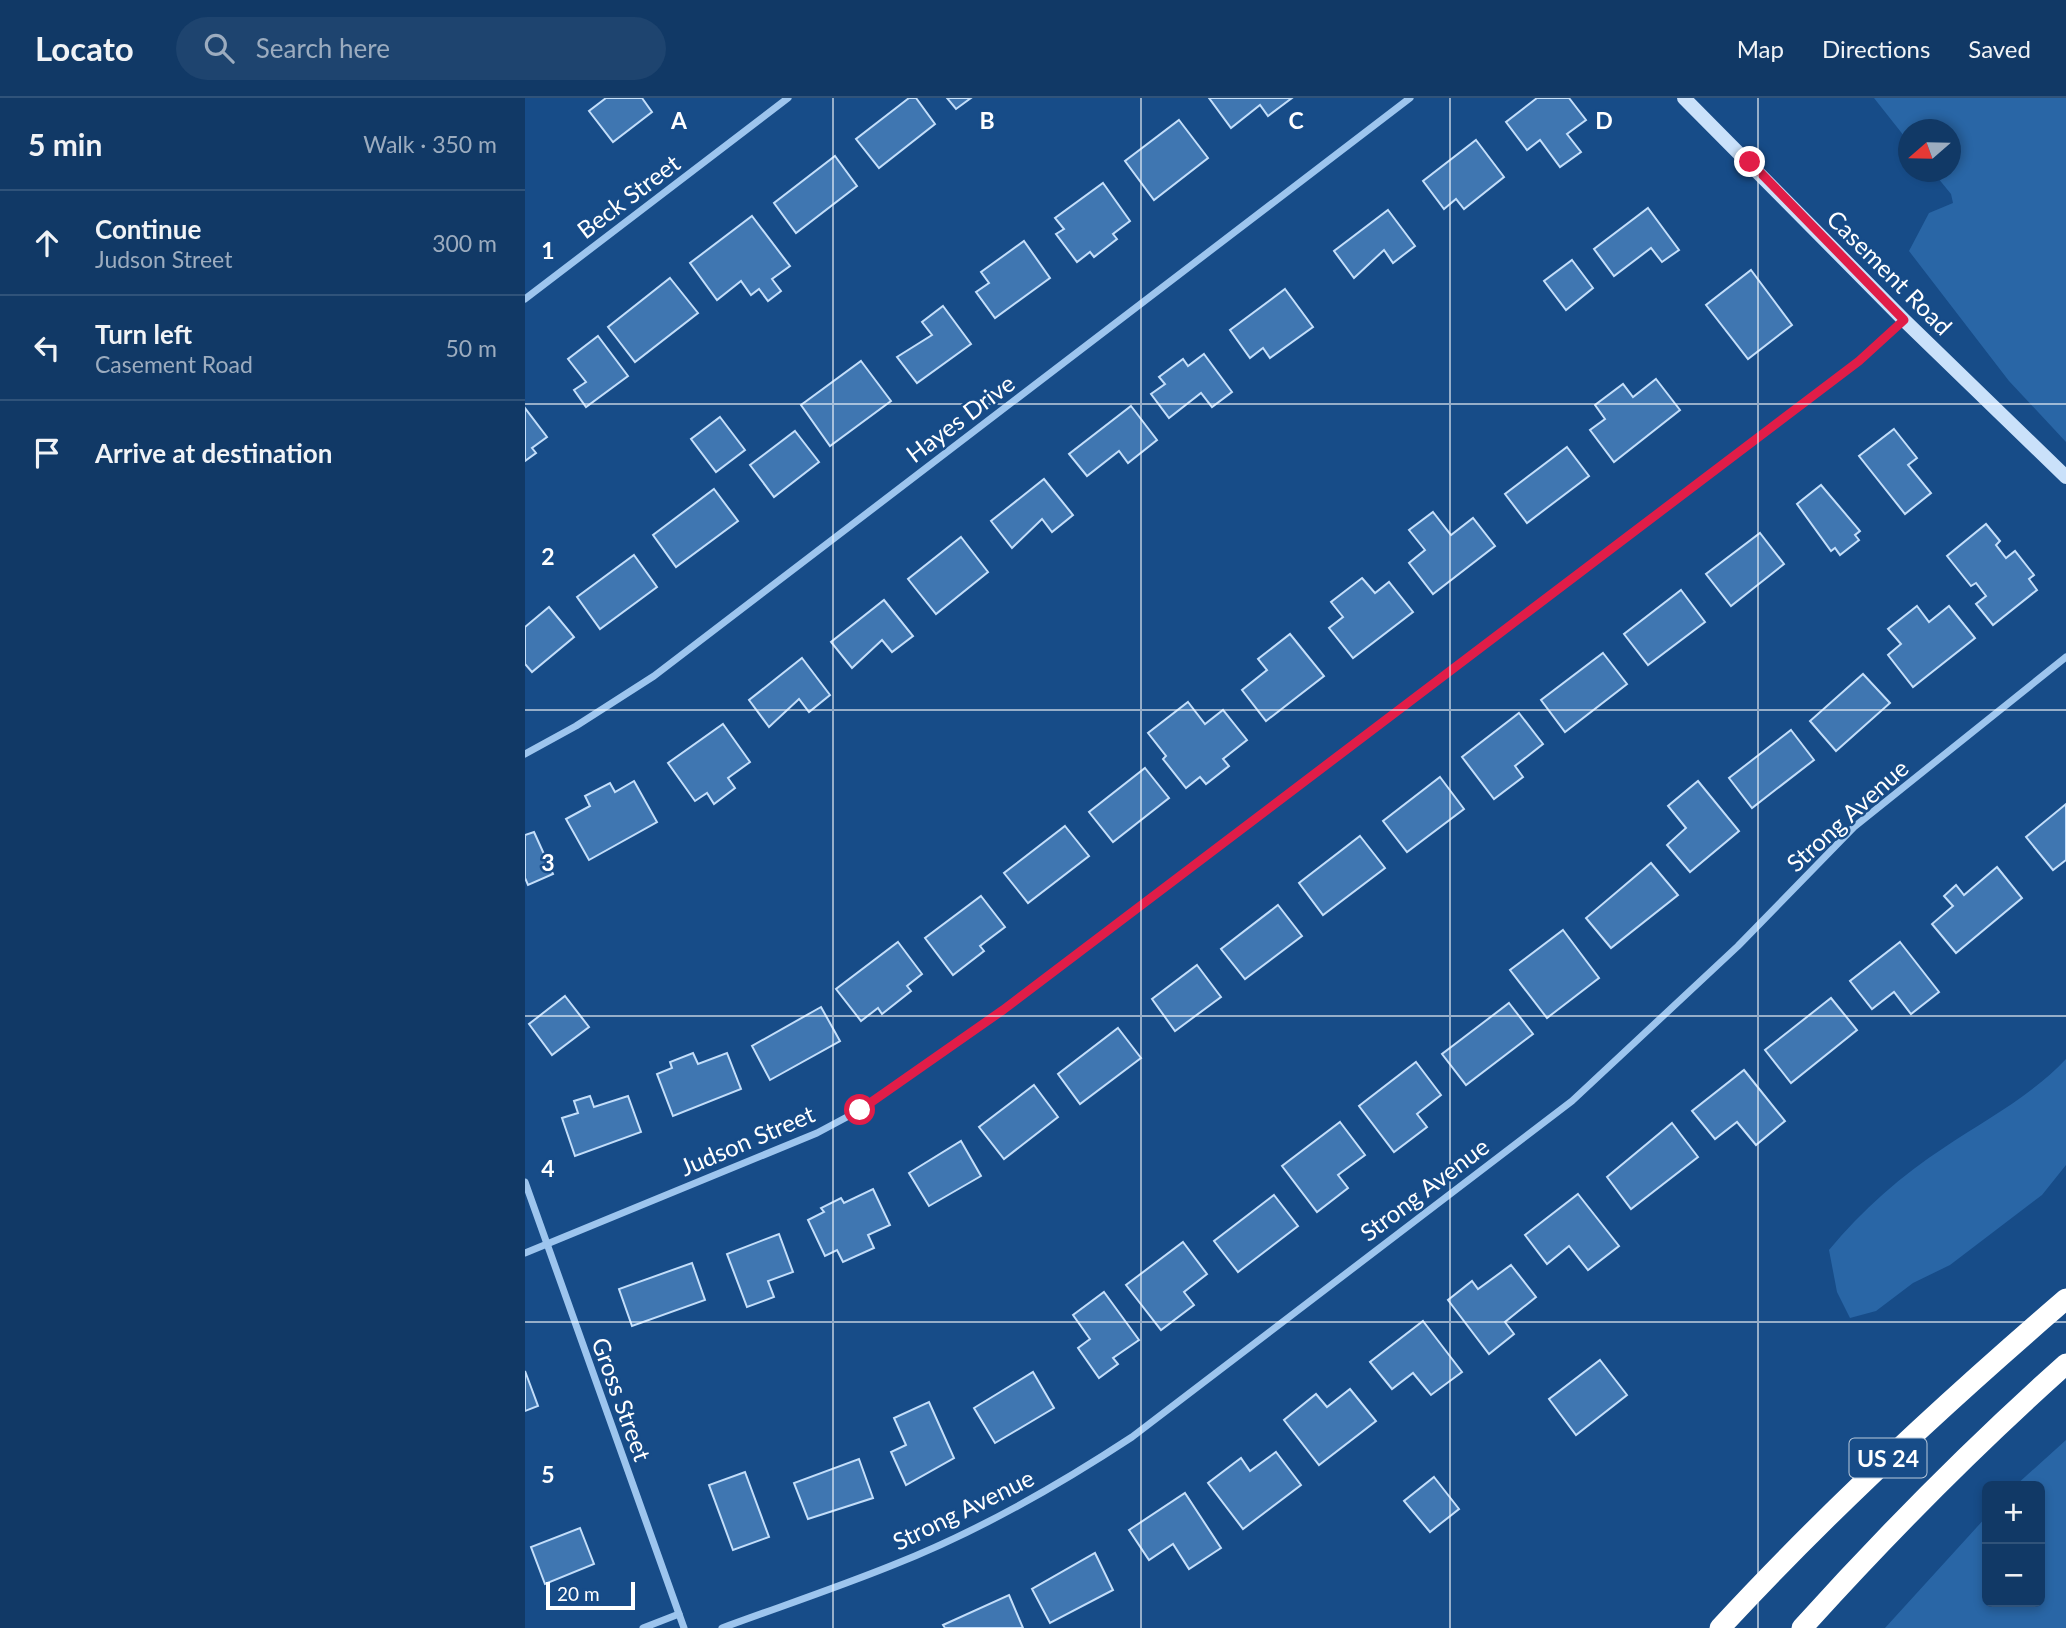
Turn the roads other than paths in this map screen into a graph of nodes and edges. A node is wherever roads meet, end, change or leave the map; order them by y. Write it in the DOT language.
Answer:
graph roads {
  1 [pos="789,98"];
  2 [pos="1410,98"];
  3 [pos="1683,98"];
  4 [pos="525,299"];
  5 [pos="1904,320"];
  6 [pos="2066,477"];
  7 [pos="2066,657"];
  8 [pos="525,754"];
  9 [pos="525,1182"];
  10 [pos="547,1245"];
  11 [pos="525,1253"];
  12 [pos="2066,1299"];
  13 [pos="2066,1364"];
  14 [pos="679,1614"];
  15 [pos="643,1628"];
  16 [pos="684,1628"];
  17 [pos="722,1628"];
  18 [pos="1720,1628"];
  19 [pos="1802,1628"];
  1 -- 4 [label="street, Beck Street"];
  2 -- 8 [label="street, Hayes Drive"];
  3 -- 5 [label="street, Casement Road"];
  5 -- 6 [label="street, Casement Road"];
  5 -- 10 [label="street, Judson Street"];
  7 -- 17 [label="street, Strong Avenue"];
  9 -- 10 [label="street, Gross Street"];
  10 -- 11 [label="street, Judson Street"];
  10 -- 14 [label="street, Gross Street"];
  12 -- 18 [label="highway, US 24"];
  13 -- 19 [label="highway, US 24"];
  14 -- 15 [label="street"];
  14 -- 16 [label="street, Gross Street"];
}
